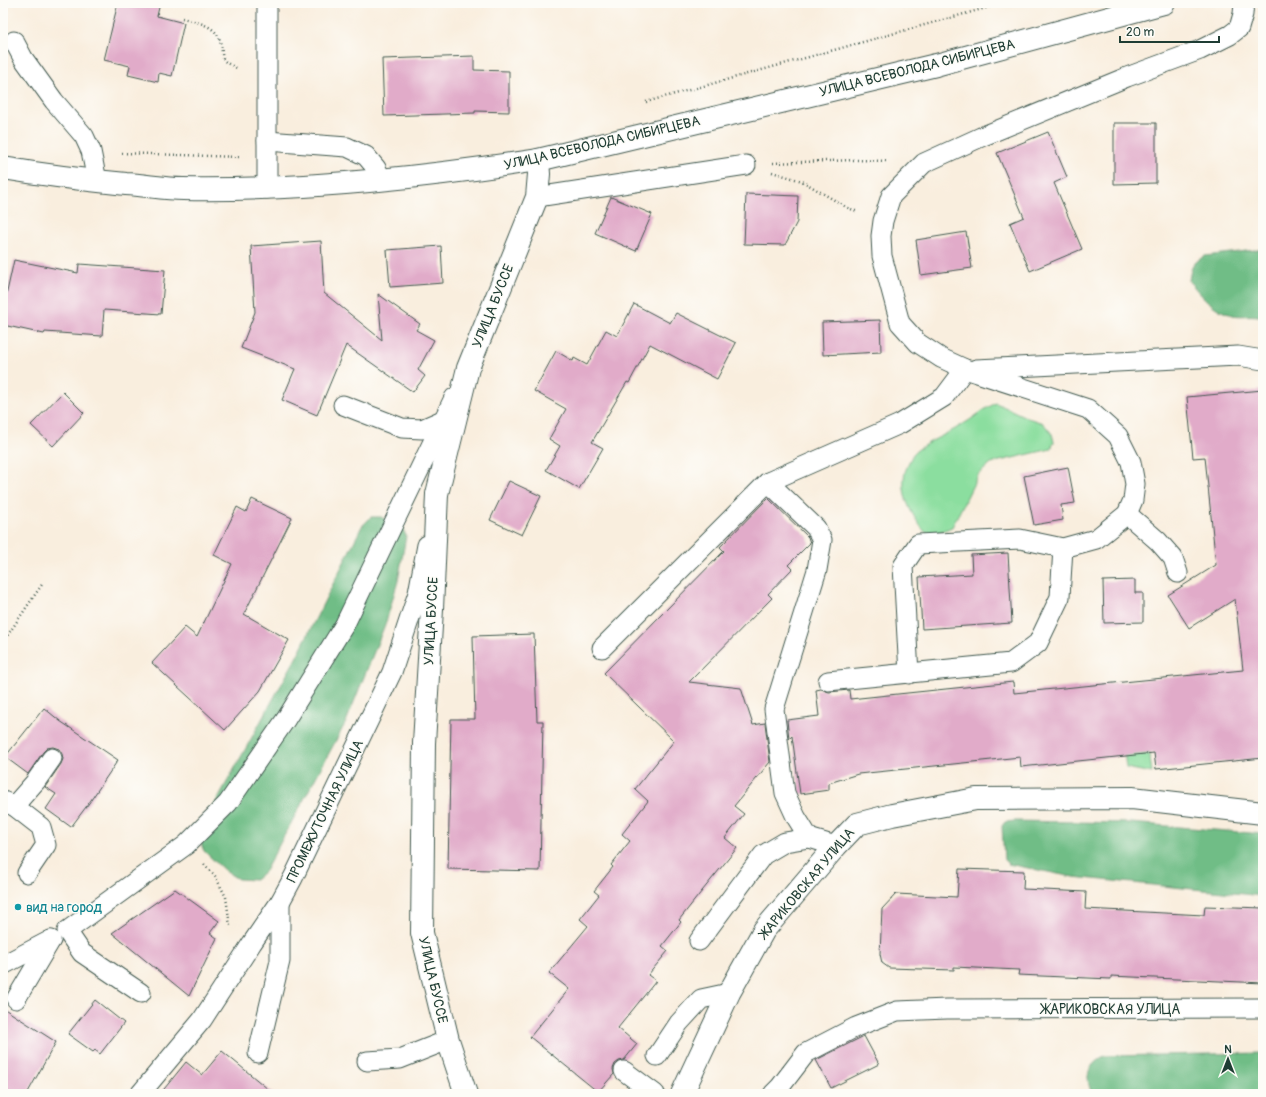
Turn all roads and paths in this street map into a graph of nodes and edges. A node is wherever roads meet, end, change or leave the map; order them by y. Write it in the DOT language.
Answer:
graph roads {
  1 [pos="267,3"];
  2 [pos="1004,3"];
  3 [pos="1164,3"];
  4 [pos="1244,3"];
  5 [pos="182,18"];
  6 [pos="14,41"];
  7 [pos="267,71"];
  8 [pos="640,104"];
  9 [pos="267,149"];
  10 [pos="90,152"];
  11 [pos="538,160"];
  12 [pos="924,162"];
  13 [pos="746,165"];
  14 [pos="3,168"];
  15 [pos="382,180"];
  16 [pos="97,181"];
  17 [pos="267,188"];
  18 [pos="537,197"];
  19 [pos="883,220"];
  20 [pos="1263,360"];
  21 [pos="468,368"];
  22 [pos="965,369"];
  23 [pos="343,405"];
  24 [pos="445,419"];
  25 [pos="768,482"];
  26 [pos="436,494"];
  27 [pos="1127,514"];
  28 [pos="1063,548"];
  29 [pos="1178,573"];
  30 [pos="43,584"];
  31 [pos="3,642"];
  32 [pos="602,648"];
  33 [pos="909,674"];
  34 [pos="828,681"];
  35 [pos="52,758"];
  36 [pos="8,803"];
  37 [pos="1263,813"];
  38 [pos="809,838"];
  39 [pos="186,845"];
  40 [pos="836,846"];
  41 [pos="27,873"];
  42 [pos="280,902"];
  43 [pos="230,928"];
  44 [pos="699,941"];
  45 [pos="3,965"];
  46 [pos="141,993"];
  47 [pos="729,993"];
  48 [pos="16,999"];
  49 [pos="1263,1008"];
  50 [pos="448,1040"];
  51 [pos="258,1053"];
  52 [pos="657,1056"];
  53 [pos="367,1061"];
  54 [pos="624,1071"];
  55 [pos="140,1094"];
  56 [pos="466,1094"];
  57 [pos="655,1094"];
  58 [pos="682,1094"];
  59 [pos="773,1094"];
  1 -- 7 [label="lane"];
  2 -- 8 [label="path"];
  3 -- 11 [label="street, УЛИЦА ВСЕВОЛОДА СИБИРЦЕВА"];
  4 -- 12 [label="lane"];
  5 -- 7 [label="path"];
  6 -- 10 [label="lane"];
  7 -- 9 [label="lane"];
  9 -- 10 [label="path"];
  9 -- 15 [label="lane"];
  9 -- 17 [label="lane"];
  10 -- 16 [label="lane"];
  11 -- 15 [label="street, УЛИЦА ВСЕВОЛОДА СИБИРЦЕВА"];
  11 -- 18 [label="street, УЛИЦА БУССЕ"];
  12 -- 13 [label="path"];
  12 -- 19 [label="lane"];
  13 -- 18 [label="lane"];
  13 -- 19 [label="path"];
  14 -- 16 [label="street, УЛИЦА ВСЕВОЛОДА СИБИРЦЕВА"];
  15 -- 17 [label="street, УЛИЦА ВСЕВОЛОДА СИБИРЦЕВА"];
  16 -- 17 [label="street, УЛИЦА ВСЕВОЛОДА СИБИРЦЕВА"];
  18 -- 21 [label="street, УЛИЦА БУССЕ"];
  19 -- 22 [label="lane"];
  20 -- 22 [label="lane"];
  21 -- 24 [label="lane"];
  21 -- 26 [label="street, УЛИЦА БУССЕ"];
  22 -- 25 [label="lane"];
  22 -- 27 [label="lane"];
  23 -- 24 [label="lane"];
  24 -- 39 [label="lane"];
  25 -- 32 [label="lane"];
  25 -- 38 [label="lane"];
  26 -- 42 [label="lane, ПРОМЕЖУТОЧНАЯ УЛИЦА"];
  26 -- 50 [label="street, УЛИЦА БУССЕ"];
  27 -- 28 [label="lane"];
  27 -- 29 [label="lane"];
  28 -- 33 [label="lane"];
  28 -- 33 [label="lane"];
  30 -- 31 [label="path"];
  33 -- 34 [label="lane"];
  35 -- 36 [label="lane"];
  36 -- 41 [label="lane"];
  37 -- 40 [label="street, ЖАРИКОВСКАЯ УЛИЦА"];
  38 -- 40 [label="lane"];
  38 -- 44 [label="lane"];
  39 -- 43 [label="path"];
  39 -- 46 [label="lane"];
  40 -- 47 [label="street, ЖАРИКОВСКАЯ УЛИЦА"];
  42 -- 51 [label="lane"];
  42 -- 55 [label="lane, ПРОМЕЖУТОЧНАЯ УЛИЦА"];
  45 -- 48 [label="lane"];
  47 -- 52 [label="lane"];
  47 -- 58 [label="street, ЖАРИКОВСКАЯ УЛИЦА"];
  49 -- 59 [label="lane, ЖАРИКОВСКАЯ УЛИЦА"];
  50 -- 53 [label="lane"];
  50 -- 56 [label="street, УЛИЦА БУССЕ"];
  54 -- 57 [label="lane"];
}
